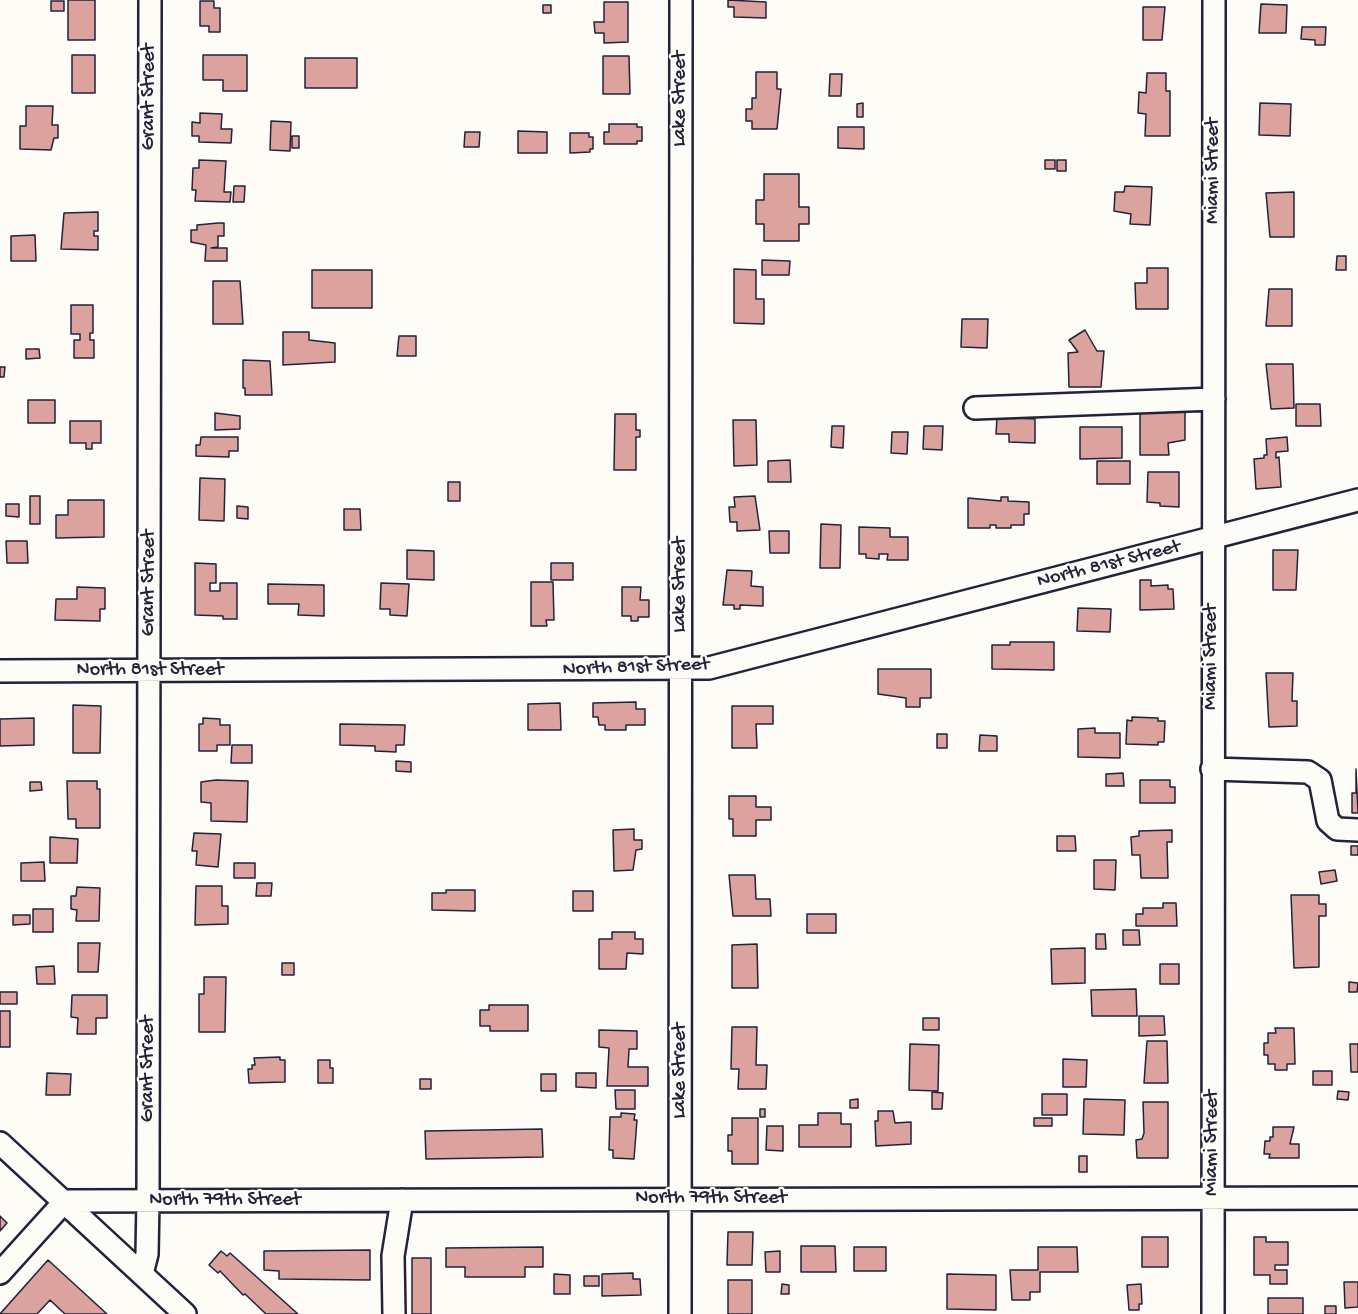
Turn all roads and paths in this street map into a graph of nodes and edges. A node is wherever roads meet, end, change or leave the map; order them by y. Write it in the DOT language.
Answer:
graph roads {
  1 [pos="150,0"];
  2 [pos="681,0"];
  3 [pos="1214,0"];
  4 [pos="1214,399"];
  5 [pos="975,408"];
  6 [pos="1358,500"];
  7 [pos="1214,536"];
  8 [pos="681,670"];
  9 [pos="0,671"];
  10 [pos="150,671"];
  11 [pos="1212,769"];
  12 [pos="1358,830"];
  13 [pos="0,1143"];
  14 [pos="1213,1198"];
  15 [pos="1358,1198"];
  16 [pos="680,1199"];
  17 [pos="402,1200"];
  18 [pos="65,1201"];
  19 [pos="148,1201"];
  20 [pos="0,1273"];
  21 [pos="142,1274"];
  22 [pos="185,1314"];
  23 [pos="394,1314"];
  24 [pos="680,1314"];
  25 [pos="1213,1314"];
  1 -- 10 [label="street, Grant Street"];
  2 -- 8 [label="street, Lake Street"];
  3 -- 4 [label="street, Miami Street"];
  4 -- 5 [label="street"];
  4 -- 7 [label="street, Miami Street"];
  6 -- 7 [label="street, North 81st Street"];
  7 -- 8 [label="street, North 81st Street"];
  7 -- 11 [label="street, Miami Street"];
  8 -- 10 [label="street, North 81st Street"];
  8 -- 16 [label="street, Lake Street"];
  9 -- 10 [label="street, North 81st Street"];
  10 -- 19 [label="street, Grant Street"];
  11 -- 12 [label="street"];
  11 -- 14 [label="street, Miami Street"];
  13 -- 18 [label="street"];
  14 -- 15 [label="street, North 79th Street"];
  14 -- 16 [label="street, North 79th Street"];
  14 -- 25 [label="street, Miami Street"];
  16 -- 17 [label="street, North 79th Street"];
  16 -- 24 [label="street, Lake Street"];
  17 -- 19 [label="street, North 79th Street"];
  17 -- 23 [label="street"];
  18 -- 19 [label="street, North 79th Street"];
  18 -- 20 [label="street"];
  18 -- 21 [label="street"];
  19 -- 21 [label="street, Grant Street"];
  21 -- 22 [label="street"];
}
